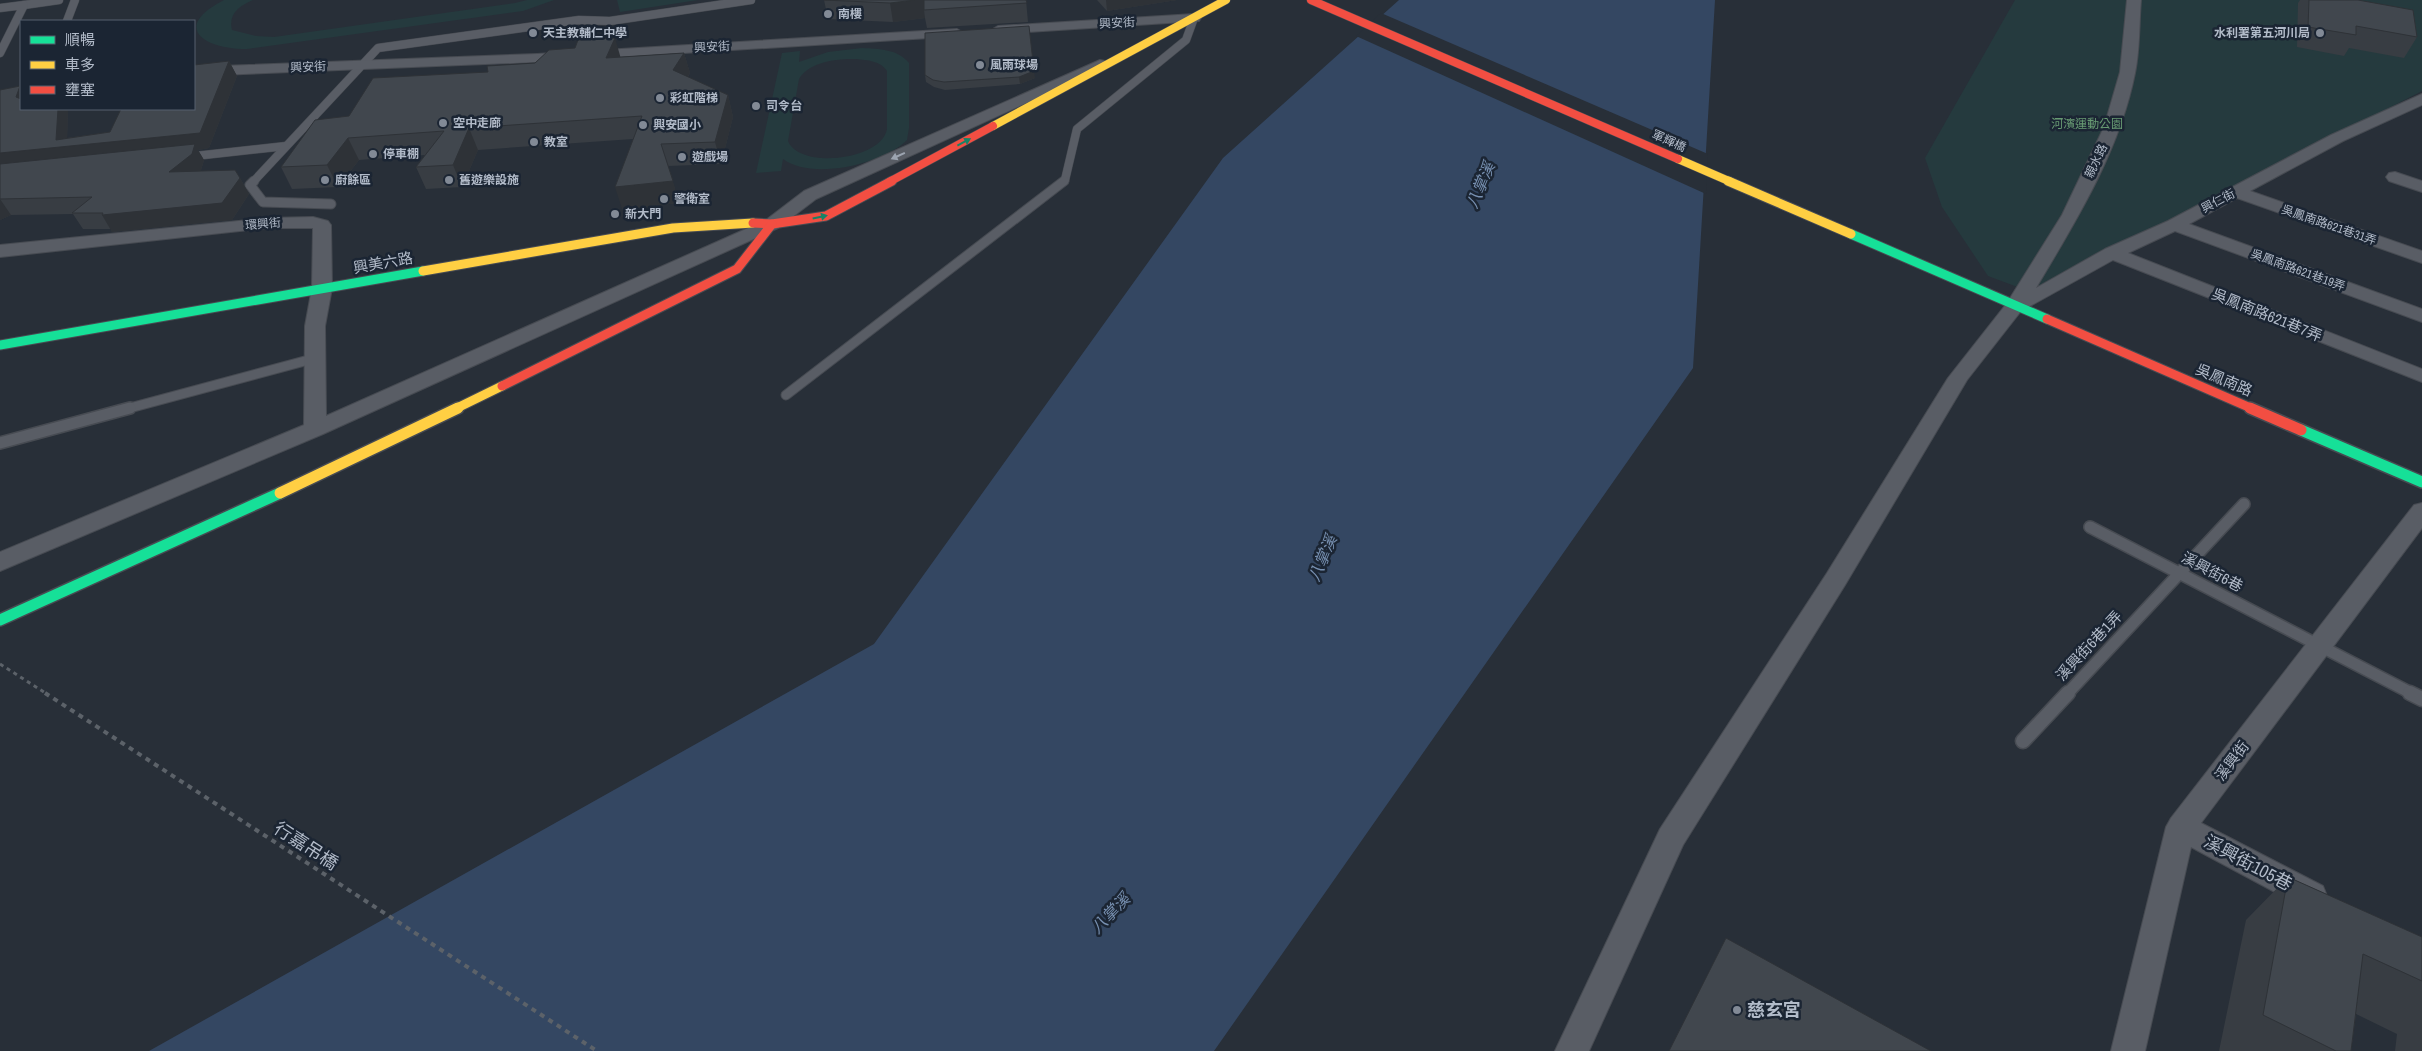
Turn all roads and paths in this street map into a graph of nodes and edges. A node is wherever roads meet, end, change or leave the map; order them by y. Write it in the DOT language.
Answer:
graph roads {
  1 [pos="59,0"];
  2 [pos="75,0"];
  3 [pos="751,0"];
  4 [pos="1226,0"];
  5 [pos="1311,0"];
  6 [pos="2134,0"];
  7 [pos="24,5"];
  8 [pos="0,8"];
  9 [pos="1194,18"];
  10 [pos="67,20"];
  11 [pos="987,31"];
  12 [pos="968,32"];
  13 [pos="1149,41"];
  14 [pos="3,42"];
  15 [pos="0,53"];
  16 [pos="361,65"];
  17 [pos="195,72"];
  18 [pos="2422,99"];
  19 [pos="286,146"];
  20 [pos="178,158"];
  21 [pos="2395,177"];
  22 [pos="2422,187"];
  23 [pos="2236,192"];
  24 [pos="331,204"];
  25 [pos="772,224"];
  26 [pos="2174,224"];
  27 [pos="0,251"];
  28 [pos="2112,253"];
  29 [pos="2422,257"];
  30 [pos="322,288"];
  31 [pos="2015,306"];
  32 [pos="2422,316"];
  33 [pos="0,345"];
  34 [pos="316,358"];
  35 [pos="2422,376"];
  36 [pos="786,395"];
  37 [pos="315,429"];
  38 [pos="0,443"];
  39 [pos="2422,482"];
  40 [pos="2244,504"];
  41 [pos="2422,511"];
  42 [pos="2090,527"];
  43 [pos="0,562"];
  44 [pos="2180,574"];
  45 [pos="0,620"];
  46 [pos="2319,647"];
  47 [pos="0,664"];
  48 [pos="2422,699"];
  49 [pos="2023,741"];
  50 [pos="2180,828"];
  51 [pos="2336,909"];
  52 [pos="597,1051"];
  53 [pos="1572,1051"];
  54 [pos="2128,1051"];
  1 -- 7 [label="lane"];
  2 -- 10 [label="lane"];
  3 -- 16 [label="lane"];
  4 -- 9 [label="street, 興安街"];
  5 -- 31 [label="street, 軍輝橋"];
  6 -- 31 [label="street, 親水路"];
  7 -- 8 [label="lane"];
  7 -- 14 [label="lane"];
  9 -- 11 [label="street, 興安街"];
  9 -- 13 [label="street, 興美六路"];
  9 -- 36 [label="lane"];
  12 -- 16 [label="street, 興安街"];
  13 -- 25 [label="street, one-way"];
  25 -- 13 [label="street, 興美六路, one-way"];
  14 -- 15 [label="lane"];
  16 -- 17 [label="street, 興安街"];
  16 -- 19 [label="lane"];
  18 -- 23 [label="street, 興仁街"];
  19 -- 20 [label="lane"];
  19 -- 24 [label="lane"];
  21 -- 22 [label="street"];
  23 -- 26 [label="street, 興仁街"];
  23 -- 29 [label="street, 吳鳳南路621巷31弄"];
  25 -- 30 [label="street, 興美六路"];
  25 -- 37 [label="street"];
  25 -- 45 [label="street"];
  26 -- 28 [label="street, 興仁街"];
  26 -- 32 [label="street, 吳鳳南路621巷19弄"];
  27 -- 30 [label="street, 環興街"];
  28 -- 31 [label="street, 興仁街"];
  28 -- 35 [label="street, 吳鳳南路621巷7弄"];
  30 -- 33 [label="street, 興美六路"];
  30 -- 34 [label="street, 環興街"];
  31 -- 39 [label="street, 吳鳳南路"];
  31 -- 53 [label="street, 親水路"];
  34 -- 37 [label="street, 環興街"];
  34 -- 38 [label="lane"];
  37 -- 43 [label="street"];
  40 -- 44 [label="lane, 溪興街6巷1弄"];
  41 -- 46 [label="street, 溪興街"];
  42 -- 44 [label="lane, 溪興街6巷"];
  44 -- 46 [label="lane, 溪興街6巷"];
  44 -- 49 [label="lane, 溪興街6巷1弄"];
  46 -- 48 [label="lane, 溪興街6巷"];
  46 -- 50 [label="street, 溪興街"];
  47 -- 52 [label="path, 行嘉吊橋"];
  50 -- 51 [label="street, 溪興街105巷"];
  50 -- 54 [label="street, 溪興街"];
}
